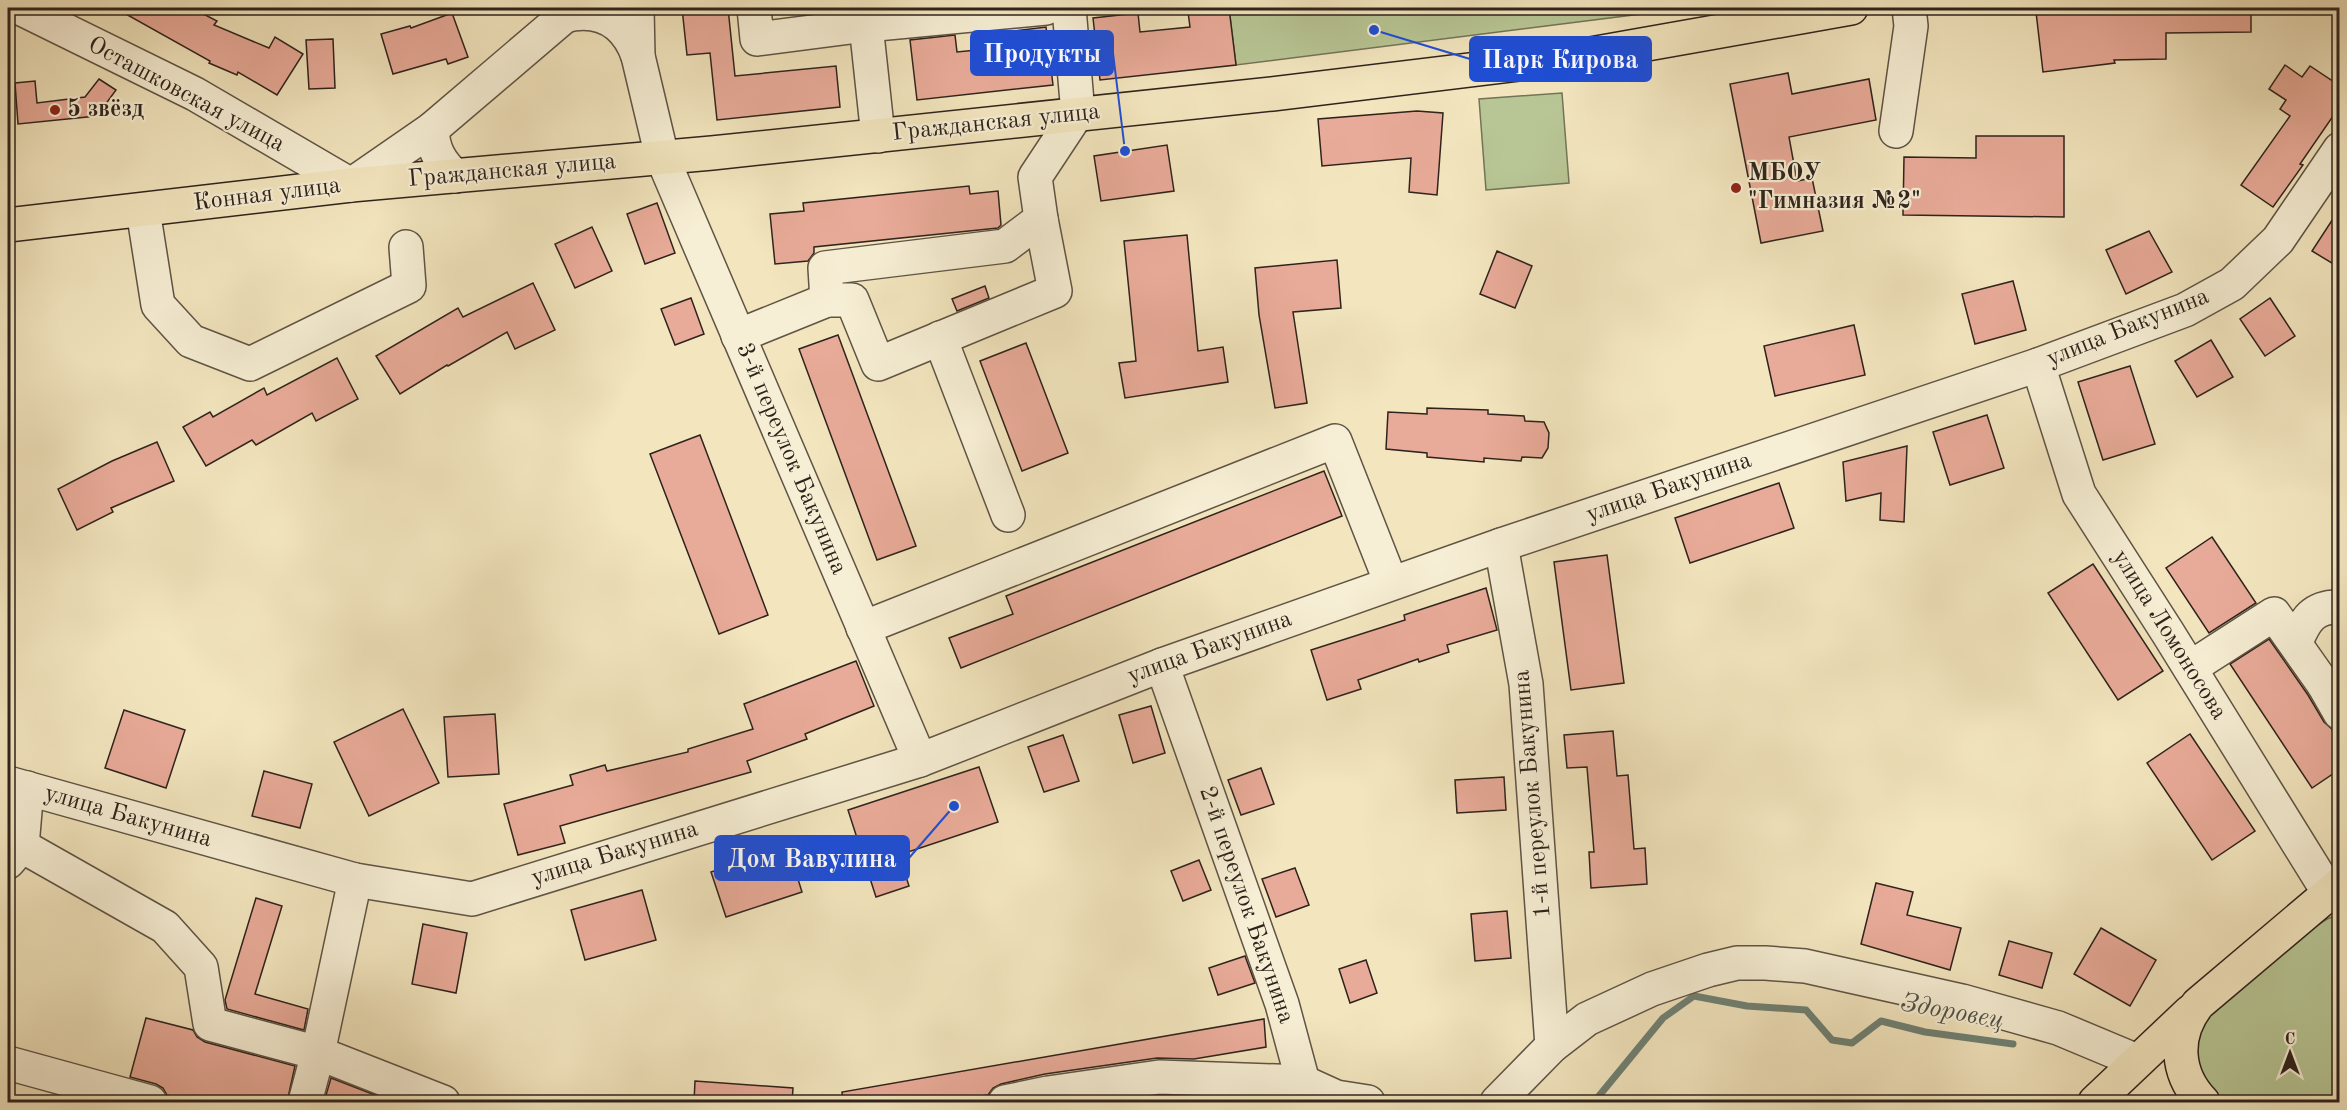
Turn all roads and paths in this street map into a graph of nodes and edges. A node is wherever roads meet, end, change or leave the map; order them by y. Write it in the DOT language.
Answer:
graph roads {
  1 [pos="20,8"];
  2 [pos="637,8"];
  3 [pos="753,8"];
  4 [pos="1046,8"];
  5 [pos="1068,8"];
  6 [pos="1851,8"];
  7 [pos="1909,8"];
  8 [pos="569,12"];
  9 [pos="866,25"];
  10 [pos="638,56"];
  11 [pos="1077,115"];
  12 [pos="432,129"];
  13 [pos="1896,131"];
  14 [pos="878,135"];
  15 [pos="2340,148"];
  16 [pos="662,158"];
  17 [pos="455,176"];
  18 [pos="351,185"];
  19 [pos="143,210"];
  20 [pos="1041,219"];
  21 [pos="8,225"];
  22 [pos="406,247"];
  23 [pos="826,300"];
  24 [pos="738,336"];
  25 [pos="940,338"];
  26 [pos="2038,364"];
  27 [pos="1008,515"];
  28 [pos="1501,544"];
  29 [pos="1391,583"];
  30 [pos="2340,607"];
  31 [pos="863,628"];
  32 [pos="2296,642"];
  33 [pos="1162,664"];
  34 [pos="2190,668"];
  35 [pos="2334,694"];
  36 [pos="920,760"];
  37 [pos="17,786"];
  38 [pos="15,855"];
  39 [pos="355,880"];
  40 [pos="2336,890"];
  41 [pos="2198,1005"];
  42 [pos="1552,1046"];
  43 [pos="318,1053"];
  44 [pos="2137,1061"];
  45 [pos="8,1063"];
  46 [pos="1303,1082"];
  47 [pos="150,1102"];
  48 [pos="305,1102"];
  49 [pos="442,1102"];
  50 [pos="1005,1102"];
  51 [pos="1368,1102"];
  52 [pos="1497,1102"];
  53 [pos="2096,1102"];
  54 [pos="2203,1102"];
  1 -- 18 [label="street, Осташковская улица"];
  2 -- 10 [label="street"];
  3 -- 9 [label="street"];
  4 -- 9 [label="street"];
  5 -- 11 [label="street"];
  6 -- 11 [label="main road, Гражданская улица"];
  7 -- 13 [label="street"];
  8 -- 10 [label="street"];
  8 -- 12 [label="street, Конная улица"];
  9 -- 14 [label="street"];
  10 -- 16 [label="street"];
  11 -- 14 [label="main road, Гражданская улица"];
  11 -- 20 [label="street"];
  12 -- 17 [label="street"];
  12 -- 18 [label="street, Конная улица"];
  14 -- 16 [label="main road, Гражданская улица"];
  15 -- 26 [label="street, улица Бакунина"];
  16 -- 17 [label="main road, Гражданская улица"];
  16 -- 24 [label="street, 3-й переулок Бакунина"];
  17 -- 18 [label="main road, Гражданская улица"];
  18 -- 19 [label="main road, Конная улица"];
  19 -- 21 [label="main road, Конная улица"];
  19 -- 22 [label="street"];
  20 -- 23 [label="street"];
  20 -- 25 [label="street"];
  23 -- 24 [label="street"];
  23 -- 25 [label="street"];
  24 -- 31 [label="street, 3-й переулок Бакунина"];
  25 -- 27 [label="street"];
  26 -- 28 [label="street, улица Бакунина"];
  26 -- 34 [label="street, улица Ломоносова"];
  28 -- 29 [label="street, улица Бакунина"];
  28 -- 42 [label="street, 1-й переулок Бакунина"];
  29 -- 31 [label="street"];
  29 -- 33 [label="street, улица Бакунина"];
  30 -- 32 [label="street"];
  31 -- 36 [label="street, 3-й переулок Бакунина"];
  32 -- 34 [label="street"];
  32 -- 35 [label="street"];
  33 -- 36 [label="street, улица Бакунина"];
  33 -- 46 [label="street, 2-й переулок Бакунина"];
  34 -- 40 [label="street, улица Ломоносова"];
  36 -- 39 [label="street, улица Бакунина"];
  37 -- 38 [label="street"];
  37 -- 39 [label="street, улица Бакунина"];
  38 -- 43 [label="street"];
  39 -- 43 [label="street"];
  40 -- 41 [label="main road"];
  41 -- 44 [label="main road"];
  41 -- 54 [label="main road"];
  42 -- 44 [label="street"];
  42 -- 52 [label="street"];
  43 -- 48 [label="street"];
  43 -- 49 [label="street"];
  44 -- 53 [label="main road"];
  45 -- 47 [label="street"];
  46 -- 50 [label="street"];
  46 -- 51 [label="street"];
}
